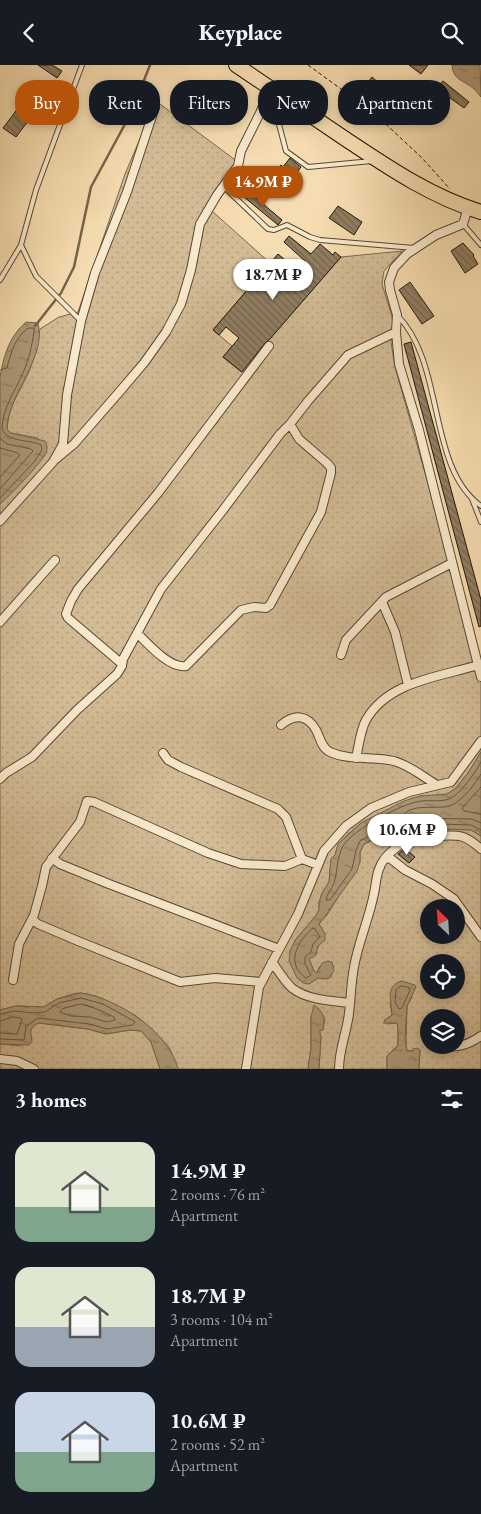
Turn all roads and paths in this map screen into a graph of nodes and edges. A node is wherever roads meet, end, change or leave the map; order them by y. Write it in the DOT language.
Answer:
graph roads {
  1 [pos="82,65"];
  2 [pos="236,65"];
  3 [pos="308,65"];
  4 [pos="258,81"];
  5 [pos="258,117"];
  6 [pos="149,125"];
  7 [pos="279,125"];
  8 [pos="323,125"];
  9 [pos="376,161"];
  10 [pos="223,186"];
  11 [pos="455,193"];
  12 [pos="474,210"];
  13 [pos="463,224"];
  14 [pos="21,245"];
  15 [pos="481,245"];
  16 [pos="414,248"];
  17 [pos="0,280"];
  18 [pos="397,315"];
  19 [pos="81,321"];
  20 [pos="396,332"];
  21 [pos="270,346"];
  22 [pos="290,424"];
  23 [pos="53,462"];
  24 [pos="472,499"];
  25 [pos="481,506"];
  26 [pos="0,521"];
  27 [pos="481,522"];
  28 [pos="55,560"];
  29 [pos="452,563"];
  30 [pos="382,602"];
  31 [pos="0,622"];
  32 [pos="137,633"];
  33 [pos="341,655"];
  34 [pos="122,664"];
  35 [pos="478,665"];
  36 [pos="481,677"];
  37 [pos="408,685"];
  38 [pos="281,725"];
  39 [pos="481,741"];
  40 [pos="163,753"];
  41 [pos="356,758"];
  42 [pos="0,779"];
  43 [pos="437,785"];
  44 [pos="481,849"];
  45 [pos="52,858"];
  46 [pos="386,858"];
  47 [pos="302,859"];
  48 [pos="318,865"];
  49 [pos="32,919"];
  50 [pos="481,937"];
  51 [pos="279,949"];
  52 [pos="272,962"];
  53 [pos="13,980"];
  54 [pos="261,982"];
  55 [pos="350,1003"];
  56 [pos="481,1036"];
  57 [pos="465,1045"];
  58 [pos="0,1059"];
  59 [pos="34,1069"];
  60 [pos="246,1069"];
  61 [pos="339,1069"];
  1 -- 14 [label="lane"];
  2 -- 4 [label="highway"];
  3 -- 11 [label="path"];
  5 -- 10 [label="street"];
  6 -- 19 [label="street"];
  7 -- 9 [label="lane"];
  8 -- 9 [label="highway"];
  9 -- 12 [label="highway"];
  10 -- 16 [label="lane"];
  10 -- 23 [label="street"];
  12 -- 13 [label="street"];
  13 -- 15 [label="lane"];
  13 -- 16 [label="street"];
  14 -- 17 [label="lane"];
  14 -- 19 [label="lane"];
  16 -- 18 [label="street"];
  18 -- 20 [label="street"];
  18 -- 24 [label="lane"];
  19 -- 23 [label="street"];
  20 -- 22 [label="street"];
  20 -- 29 [label="street"];
  21 -- 34 [label="street"];
  22 -- 32 [label="street"];
  22 -- 32 [label="street"];
  23 -- 26 [label="street"];
  24 -- 25 [label="lane"];
  24 -- 27 [label="lane"];
  28 -- 31 [label="street"];
  29 -- 30 [label="street"];
  29 -- 35 [label="street"];
  30 -- 33 [label="street"];
  30 -- 37 [label="street"];
  32 -- 34 [label="street"];
  34 -- 42 [label="street"];
  35 -- 36 [label="street"];
  35 -- 37 [label="street"];
  37 -- 41 [label="street"];
  38 -- 41 [label="street"];
  39 -- 43 [label="street"];
  40 -- 47 [label="street"];
  41 -- 43 [label="street"];
  43 -- 48 [label="street"];
  44 -- 46 [label="street"];
  45 -- 47 [label="street"];
  45 -- 49 [label="street"];
  45 -- 51 [label="street"];
  46 -- 50 [label="street"];
  46 -- 55 [label="street"];
  47 -- 48 [label="street"];
  48 -- 51 [label="street"];
  49 -- 53 [label="street"];
  49 -- 54 [label="street"];
  51 -- 52 [label="street"];
  52 -- 54 [label="street"];
  52 -- 55 [label="street"];
  54 -- 60 [label="street"];
  55 -- 61 [label="street"];
  56 -- 57 [label="street"];
  58 -- 59 [label="street"];
}
